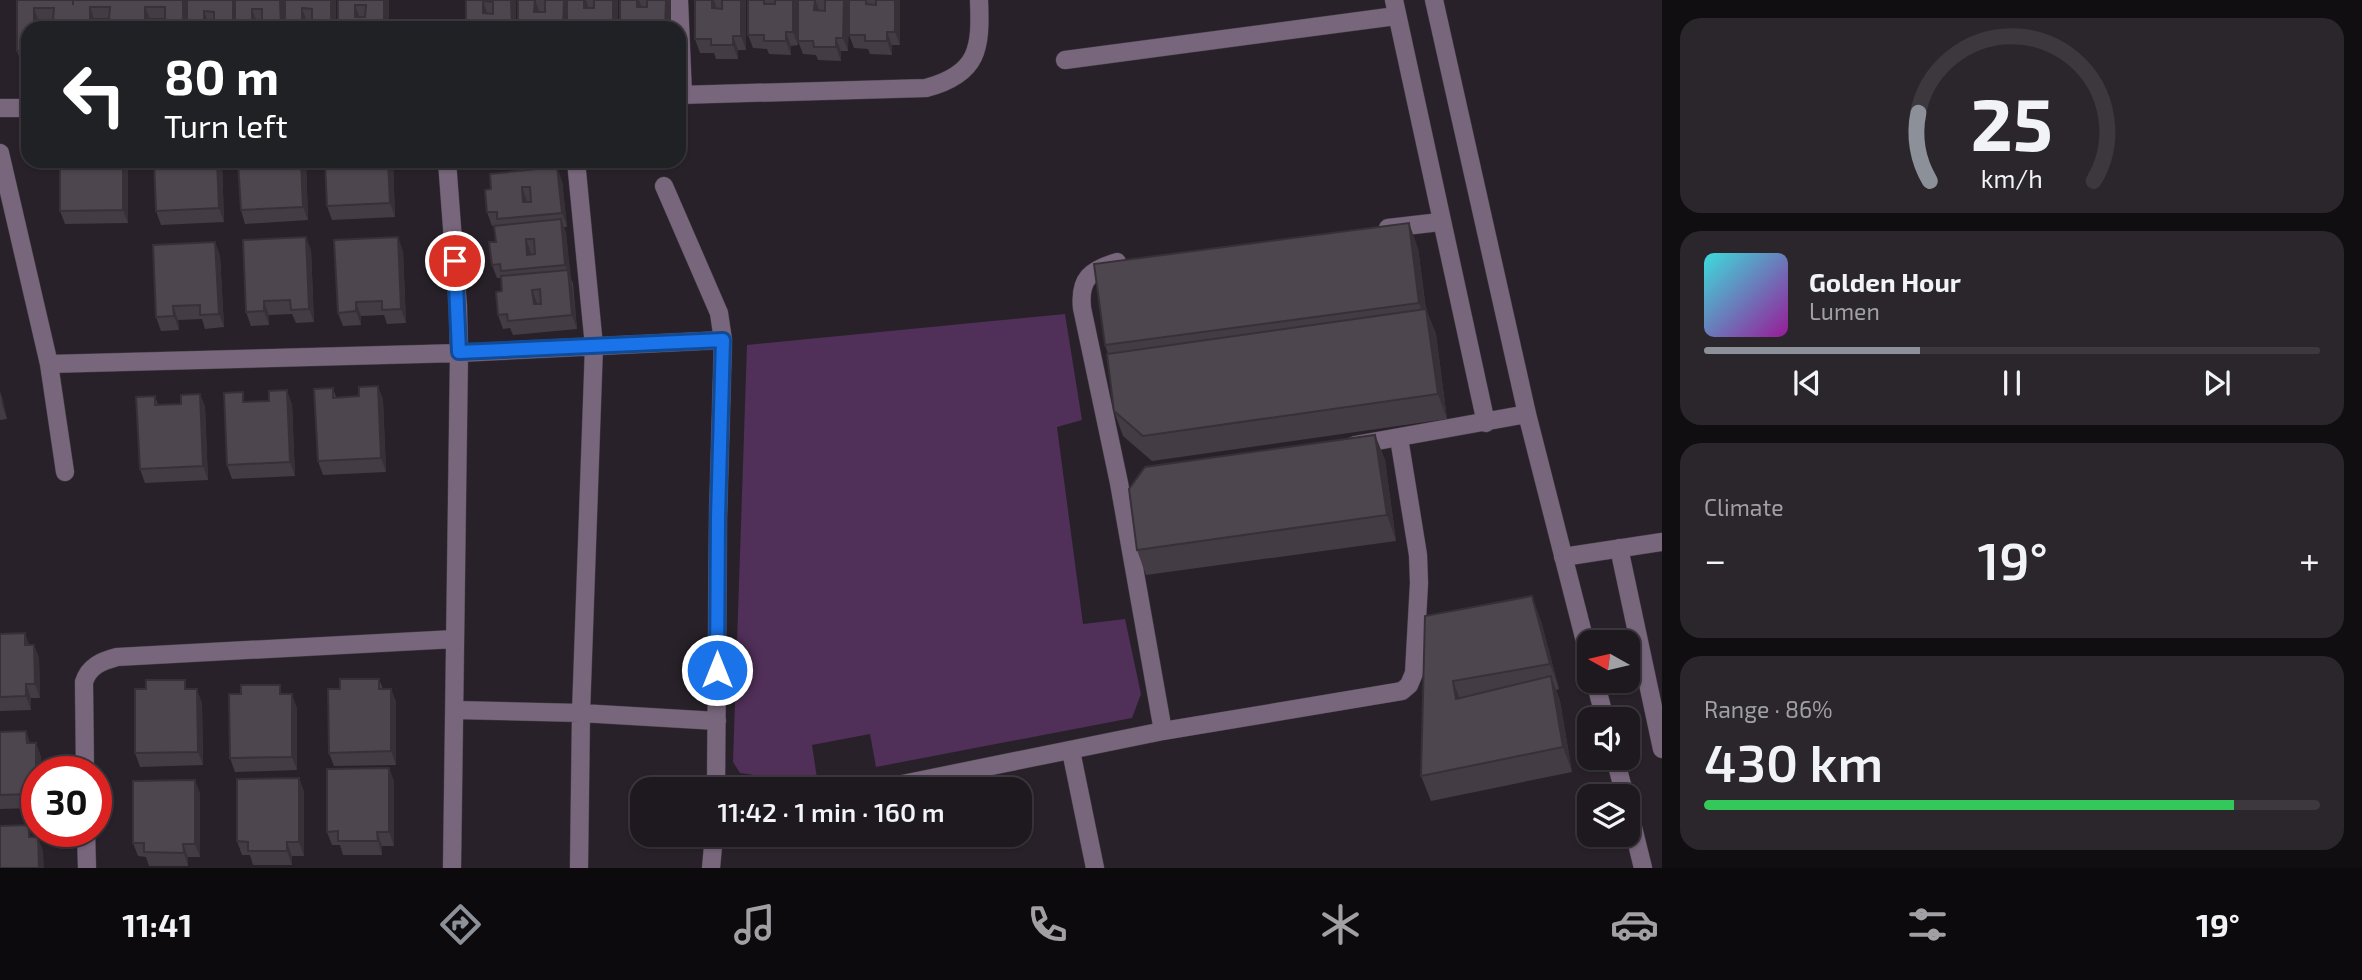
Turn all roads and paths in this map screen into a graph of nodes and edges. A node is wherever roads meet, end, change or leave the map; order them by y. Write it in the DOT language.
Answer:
graph roads {
  1 [pos="679,0"];
  2 [pos="979,0"];
  3 [pos="1434,0"];
  4 [pos="1395,8"];
  5 [pos="679,21"];
  6 [pos="1065,60"];
  7 [pos="686,95"];
  8 [pos="0,108"];
  9 [pos="21,108"];
  10 [pos="0,153"];
  11 [pos="448,168"];
  12 [pos="577,168"];
  13 [pos="664,186"];
  14 [pos="1440,222"];
  15 [pos="1373,230"];
  16 [pos="1131,260"];
  17 [pos="723,340"];
  18 [pos="594,346"];
  19 [pos="459,352"];
  20 [pos="49,363"];
  21 [pos="1527,414"];
  22 [pos="1486,423"];
  23 [pos="1399,438"];
  24 [pos="1333,449"];
  25 [pos="65,472"];
  26 [pos="1662,542"];
  27 [pos="1619,548"];
  28 [pos="1563,557"];
  29 [pos="1582,630"];
  30 [pos="455,639"];
  31 [pos="455,710"];
  32 [pos="581,713"];
  33 [pos="717,721"];
  34 [pos="1163,731"];
  35 [pos="1662,749"];
  36 [pos="1071,751"];
  37 [pos="85,756"];
  38 [pos="716,777"];
  39 [pos="939,777"];
  40 [pos="86,847"];
  41 [pos="713,847"];
  42 [pos="1638,847"];
  43 [pos="87,868"];
  44 [pos="452,868"];
  45 [pos="579,868"];
  46 [pos="711,868"];
  47 [pos="1095,868"];
  48 [pos="1643,868"];
  1 -- 5 [label="street"];
  2 -- 7 [label="street"];
  3 -- 21 [label="street"];
  4 -- 6 [label="street"];
  4 -- 14 [label="street"];
  8 -- 9 [label="street"];
  10 -- 20 [label="street"];
  11 -- 19 [label="street"];
  12 -- 18 [label="street"];
  13 -- 17 [label="street"];
  14 -- 15 [label="street"];
  14 -- 22 [label="street"];
  16 -- 34 [label="street"];
  17 -- 18 [label="street"];
  17 -- 33 [label="street"];
  18 -- 19 [label="street"];
  18 -- 32 [label="street"];
  19 -- 20 [label="street"];
  19 -- 30 [label="street"];
  20 -- 25 [label="street"];
  21 -- 22 [label="street"];
  21 -- 28 [label="street"];
  22 -- 23 [label="street"];
  23 -- 24 [label="street"];
  23 -- 34 [label="street"];
  26 -- 27 [label="street"];
  27 -- 28 [label="street"];
  27 -- 35 [label="street"];
  28 -- 29 [label="street"];
  30 -- 31 [label="street"];
  30 -- 37 [label="street"];
  31 -- 32 [label="street"];
  31 -- 44 [label="street"];
  32 -- 33 [label="street"];
  32 -- 45 [label="street"];
  33 -- 38 [label="street"];
  34 -- 36 [label="street"];
  36 -- 39 [label="street"];
  36 -- 47 [label="street"];
  40 -- 43 [label="street"];
  41 -- 46 [label="street"];
  42 -- 48 [label="street"];
}
